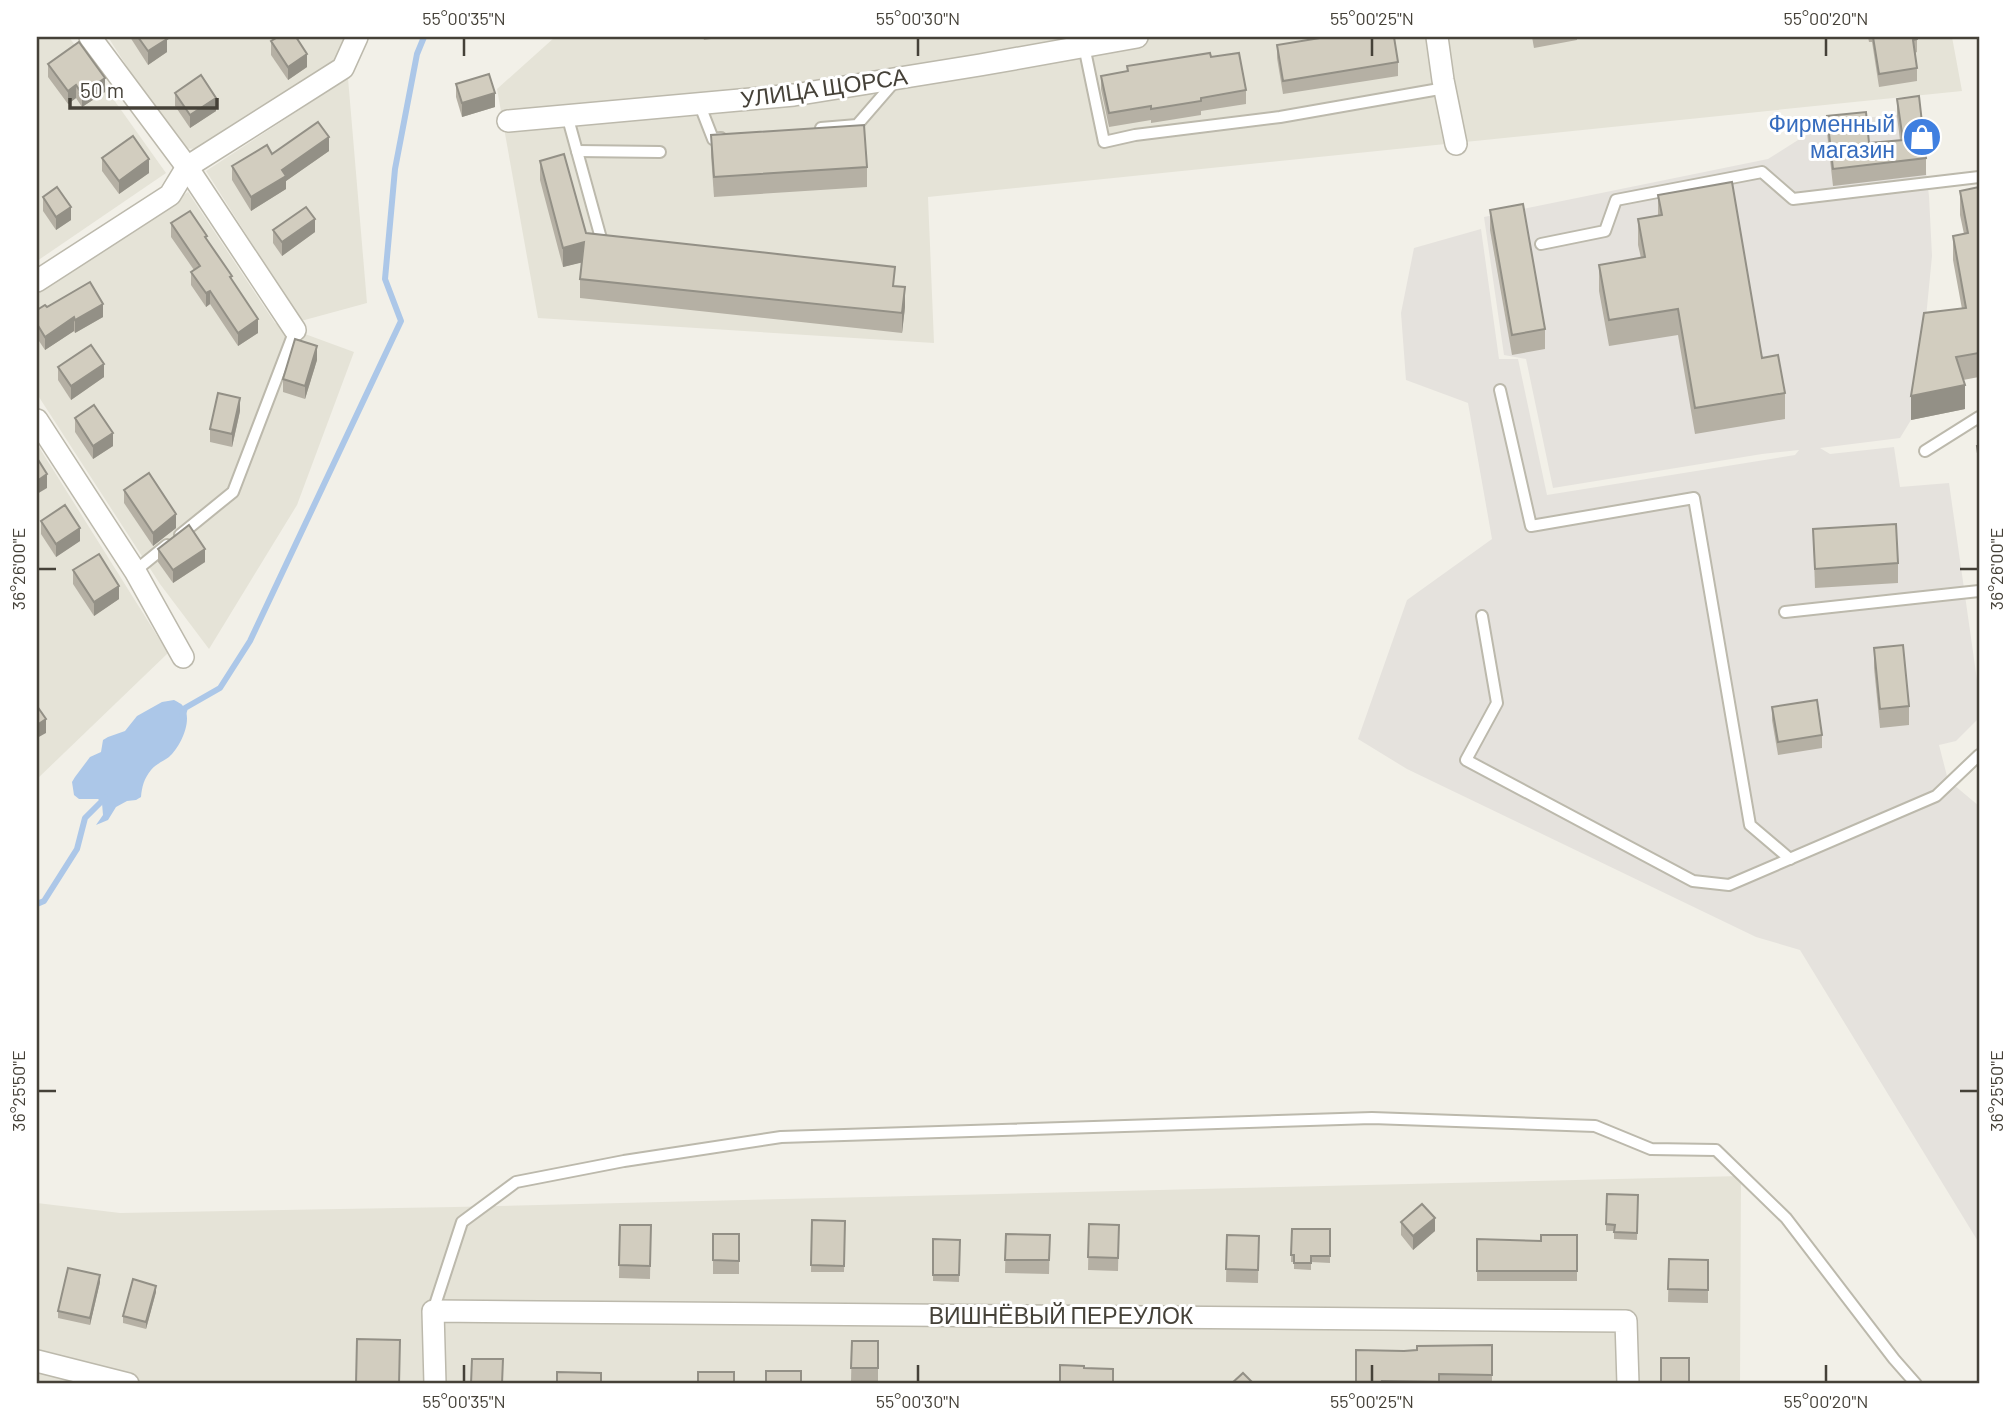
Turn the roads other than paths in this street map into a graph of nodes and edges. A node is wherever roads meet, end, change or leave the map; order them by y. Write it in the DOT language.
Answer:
graph roads {
  1 [pos="90,37"];
  2 [pos="357,37"];
  3 [pos="1137,37"];
  4 [pos="1437,37"];
  5 [pos="1084,46"];
  6 [pos="898,78"];
  7 [pos="1445,88"];
  8 [pos="699,103"];
  9 [pos="567,115"];
  10 [pos="508,121"];
  11 [pos="805,130"];
  12 [pos="739,136"];
  13 [pos="1456,144"];
  14 [pos="577,151"];
  15 [pos="660,152"];
  16 [pos="187,167"];
  17 [pos="1979,177"];
  18 [pos="616,243"];
  19 [pos="1541,244"];
  20 [pos="37,281"];
  21 [pos="295,330"];
  22 [pos="1500,390"];
  23 [pos="1979,417"];
  24 [pos="37,420"];
  25 [pos="1925,450"];
  26 [pos="135,571"];
  27 [pos="1979,592"];
  28 [pos="1786,612"];
  29 [pos="1482,616"];
  30 [pos="183,657"];
  31 [pos="1979,755"];
  32 [pos="1790,859"];
  33 [pos="433,1311"];
  34 [pos="37,1361"];
  35 [pos="128,1384"];
  36 [pos="435,1384"];
  37 [pos="1628,1384"];
  38 [pos="1916,1384"];
  1 -- 16 [label="street"];
  2 -- 16 [label="street"];
  3 -- 5 [label="street, УЛИЦА ЩОРСА"];
  4 -- 7 [label="street"];
  5 -- 6 [label="street, УЛИЦА ЩОРСА"];
  5 -- 7 [label="lane"];
  6 -- 8 [label="street, УЛИЦА ЩОРСА"];
  6 -- 11 [label="lane"];
  7 -- 13 [label="street"];
  8 -- 9 [label="street, УЛИЦА ЩОРСА"];
  8 -- 12 [label="lane"];
  9 -- 10 [label="street, УЛИЦА ЩОРСА"];
  9 -- 14 [label="lane"];
  14 -- 15 [label="lane"];
  14 -- 18 [label="lane"];
  16 -- 20 [label="street"];
  16 -- 21 [label="street"];
  17 -- 19 [label="lane"];
  21 -- 26 [label="lane"];
  22 -- 32 [label="lane"];
  23 -- 25 [label="lane"];
  24 -- 26 [label="street"];
  26 -- 30 [label="street"];
  27 -- 28 [label="lane"];
  29 -- 32 [label="lane"];
  31 -- 32 [label="lane"];
  33 -- 36 [label="street"];
  33 -- 37 [label="street, ВИШНЁВЫЙ ПЕРЕУЛОК"];
  33 -- 38 [label="lane"];
  34 -- 35 [label="street"];
}
